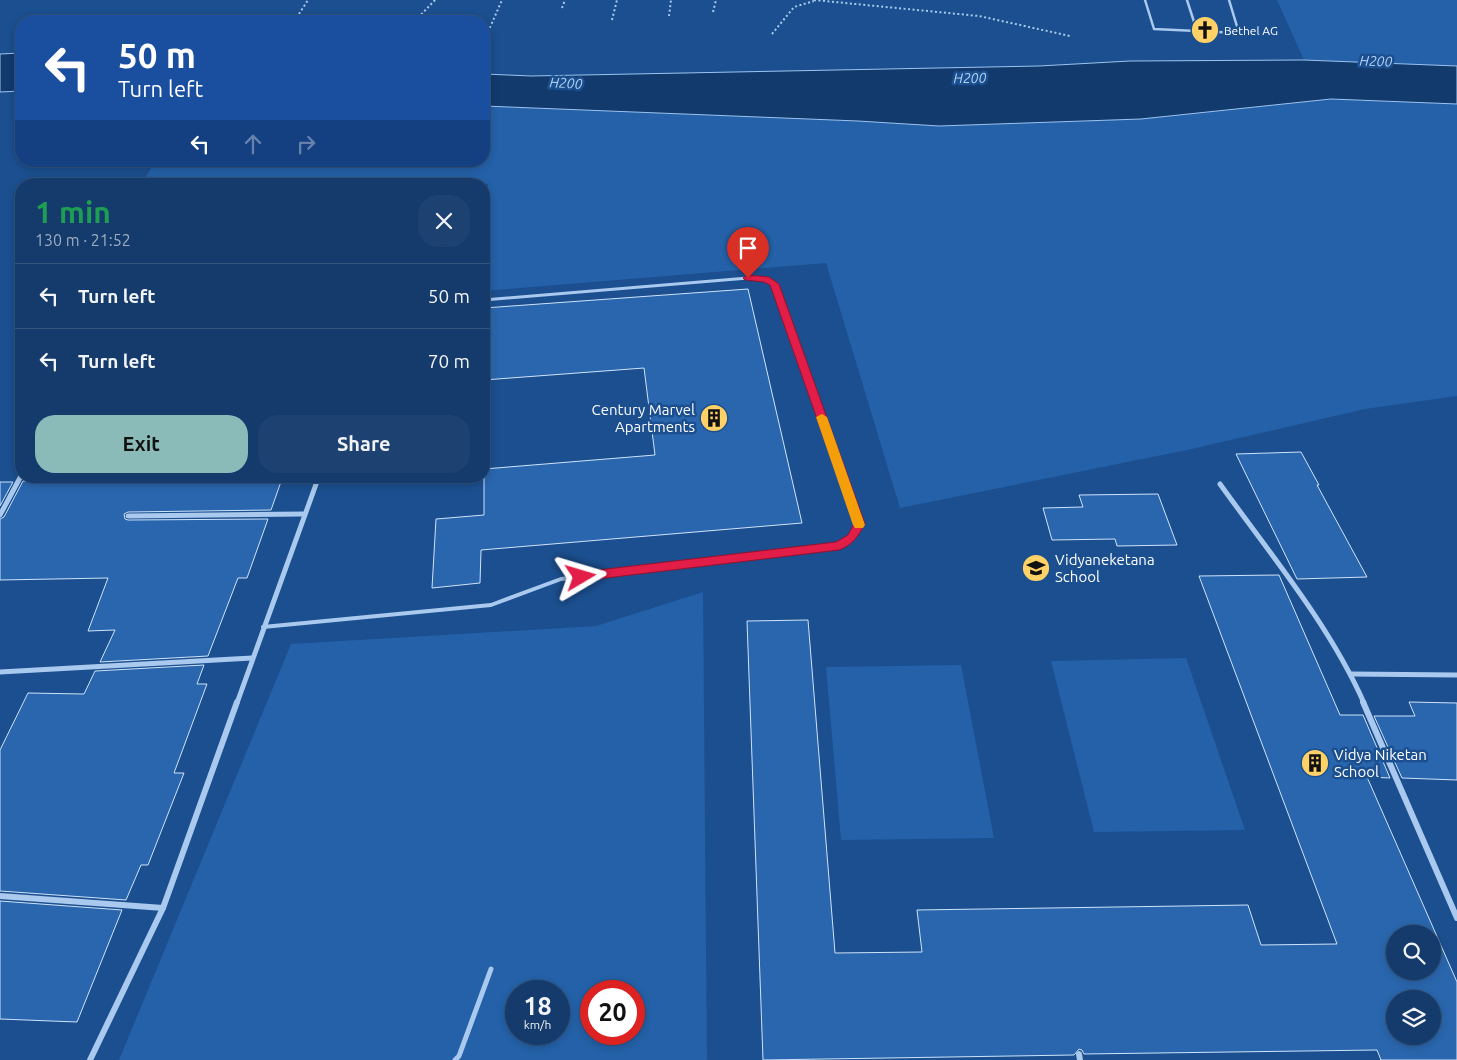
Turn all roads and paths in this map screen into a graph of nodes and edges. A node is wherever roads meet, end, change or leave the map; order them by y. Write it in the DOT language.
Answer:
graph roads {
  1 [pos="308,0"];
  2 [pos="435,0"];
  3 [pos="502,0"];
  4 [pos="565,0"];
  5 [pos="617,0"];
  6 [pos="671,0"];
  7 [pos="716,0"];
  8 [pos="1145,0"];
  9 [pos="1186,0"];
  10 [pos="1229,0"];
  11 [pos="814,1"];
  12 [pos="562,8"];
  13 [pos="713,12"];
  14 [pos="299,14"];
  15 [pos="421,15"];
  16 [pos="669,16"];
  17 [pos="612,20"];
  18 [pos="490,27"];
  19 [pos="1197,31"];
  20 [pos="772,34"];
  21 [pos="1070,36"];
  22 [pos="490,300"];
  23 [pos="17,483"];
  24 [pos="316,483"];
  25 [pos="1220,484"];
  26 [pos="304,514"];
  27 [pos="0,515"];
  28 [pos="128,516"];
  29 [pos="263,627"];
  30 [pos="252,658"];
  31 [pos="0,672"];
  32 [pos="1351,674"];
  33 [pos="1457,675"];
  34 [pos="0,896"];
  35 [pos="163,908"];
  36 [pos="1457,918"];
  37 [pos="491,969"];
  38 [pos="90,1060"];
  39 [pos="455,1060"];
  1 -- 14 [label="path"];
  2 -- 15 [label="path"];
  3 -- 18 [label="path"];
  4 -- 12 [label="path"];
  5 -- 17 [label="path"];
  6 -- 16 [label="path"];
  7 -- 13 [label="path"];
  8 -- 19 [label="lane"];
  9 -- 19 [label="lane"];
  10 -- 19 [label="lane"];
  11 -- 20 [label="path"];
  11 -- 21 [label="path"];
  22 -- 29 [label="lane"];
  23 -- 27 [label="street"];
  24 -- 26 [label="street"];
  25 -- 32 [label="street"];
  26 -- 28 [label="street"];
  26 -- 29 [label="street"];
  29 -- 30 [label="street"];
  30 -- 31 [label="street"];
  30 -- 35 [label="street"];
  32 -- 33 [label="street"];
  32 -- 36 [label="street"];
  34 -- 35 [label="street"];
  35 -- 38 [label="street"];
  37 -- 39 [label="lane"];
}
